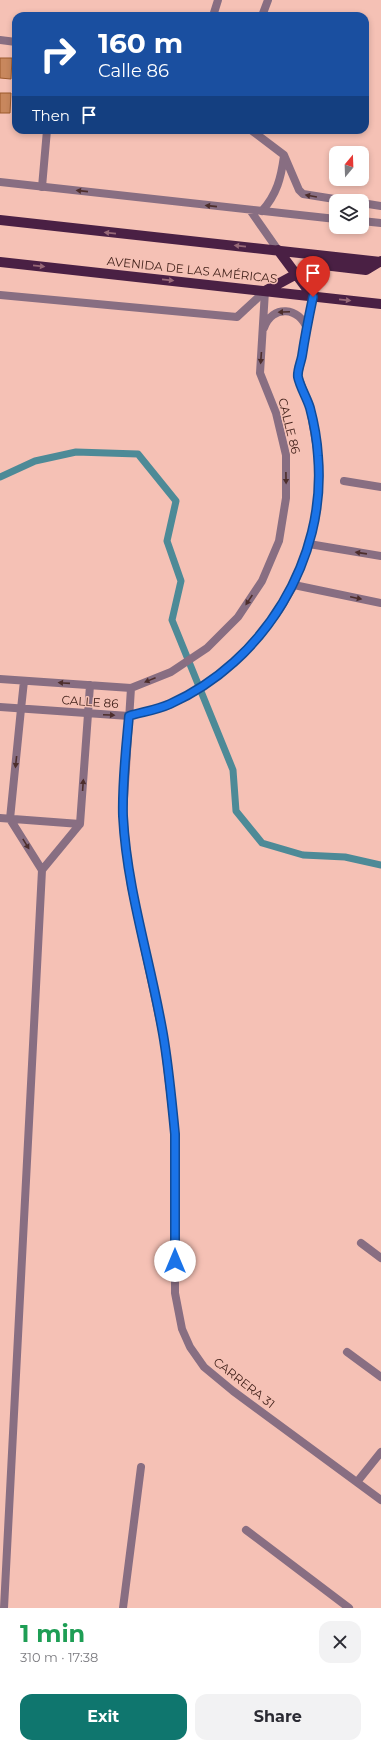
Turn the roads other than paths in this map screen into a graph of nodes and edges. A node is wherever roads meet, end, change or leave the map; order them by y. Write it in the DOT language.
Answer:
graph roads {
  1 [pos="218,0"];
  2 [pos="268,0"];
  3 [pos="214,12"];
  4 [pos="264,12"];
  5 [pos="0,40"];
  6 [pos="12,42"];
  7 [pos="46,134"];
  8 [pos="256,134"];
  9 [pos="284,155"];
  10 [pos="0,182"];
  11 [pos="42,187"];
  12 [pos="329,198"];
  13 [pos="369,204"];
  14 [pos="381,206"];
  15 [pos="250,210"];
  16 [pos="262,211"];
  17 [pos="329,218"];
  18 [pos="0,220"];
  19 [pos="369,222"];
  20 [pos="381,223"];
  21 [pos="278,250"];
  22 [pos="0,262"];
  23 [pos="381,262"];
  24 [pos="296,274"];
  25 [pos="265,291"];
  26 [pos="0,294"];
  27 [pos="313,297"];
  28 [pos="381,304"];
  29 [pos="307,329"];
  30 [pos="264,331"];
  31 [pos="344,481"];
  32 [pos="381,487"];
  33 [pos="309,544"];
  34 [pos="381,556"];
  35 [pos="294,584"];
  36 [pos="381,603"];
  37 [pos="0,679"];
  38 [pos="24,681"];
  39 [pos="90,685"];
  40 [pos="131,688"];
  41 [pos="0,707"];
  42 [pos="21,709"];
  43 [pos="88,714"];
  44 [pos="129,716"];
  45 [pos="0,818"];
  46 [pos="10,819"];
  47 [pos="80,824"];
  48 [pos="42,870"];
  49 [pos="361,1243"];
  50 [pos="381,1258"];
  51 [pos="347,1352"];
  52 [pos="381,1377"];
  53 [pos="381,1452"];
  54 [pos="141,1467"];
  55 [pos="357,1482"];
  56 [pos="381,1500"];
  57 [pos="246,1530"];
  58 [pos="4,1608"];
  59 [pos="122,1608"];
  60 [pos="349,1608"];
  1 -- 3 [label="street"];
  2 -- 4 [label="street"];
  5 -- 6 [label="street"];
  7 -- 11 [label="street"];
  8 -- 9 [label="street"];
  12 -- 9 [label="street, one-way"];
  9 -- 16 [label="street"];
  10 -- 11 [label="street"];
  15 -- 11 [label="street, one-way"];
  13 -- 14 [label="street"];
  15 -- 16 [label="street"];
  15 -- 21 [label="street"];
  16 -- 17 [label="street"];
  21 -- 18 [label="main road, one-way"];
  19 -- 20 [label="street"];
  21 -- 23 [label="main road"];
  21 -- 24 [label="main road"];
  22 -- 25 [label="main road, AVENIDA DE LAS AMÉRICAS, one-way"];
  23 -- 24 [label="main road"];
  24 -- 25 [label="main road"];
  24 -- 27 [label="main road"];
  25 -- 26 [label="street"];
  25 -- 27 [label="main road, AVENIDA DE LAS AMÉRICAS"];
  25 -- 30 [label="street, CALLE 86"];
  27 -- 28 [label="main road, AVENIDA DE LAS AMÉRICAS, one-way"];
  27 -- 29 [label="street, CALLE 86"];
  29 -- 30 [label="street, CALLE 86, one-way"];
  29 -- 33 [label="street, CALLE 86"];
  30 -- 40 [label="street, CALLE 86, one-way"];
  31 -- 32 [label="street"];
  34 -- 33 [label="street, one-way"];
  33 -- 35 [label="street, CALLE 86"];
  35 -- 36 [label="street, one-way"];
  35 -- 44 [label="street, CALLE 86"];
  37 -- 38 [label="street, CALLE 86"];
  39 -- 38 [label="street, CALLE 86, one-way"];
  38 -- 42 [label="street"];
  39 -- 40 [label="street, CALLE 86"];
  39 -- 43 [label="street"];
  40 -- 44 [label="street, CARRERA 31"];
  41 -- 42 [label="street, CALLE 86"];
  42 -- 43 [label="street, CALLE 86"];
  42 -- 46 [label="street, one-way"];
  43 -- 44 [label="street, CALLE 86, one-way"];
  47 -- 43 [label="street, one-way"];
  44 -- 55 [label="street, CARRERA 31"];
  45 -- 46 [label="street"];
  46 -- 47 [label="street"];
  46 -- 48 [label="street, one-way"];
  47 -- 48 [label="street"];
  48 -- 58 [label="street"];
  49 -- 50 [label="street"];
  51 -- 52 [label="street"];
  53 -- 55 [label="street"];
  54 -- 59 [label="street"];
  55 -- 56 [label="street, CARRERA 31"];
  57 -- 60 [label="street"];
}
